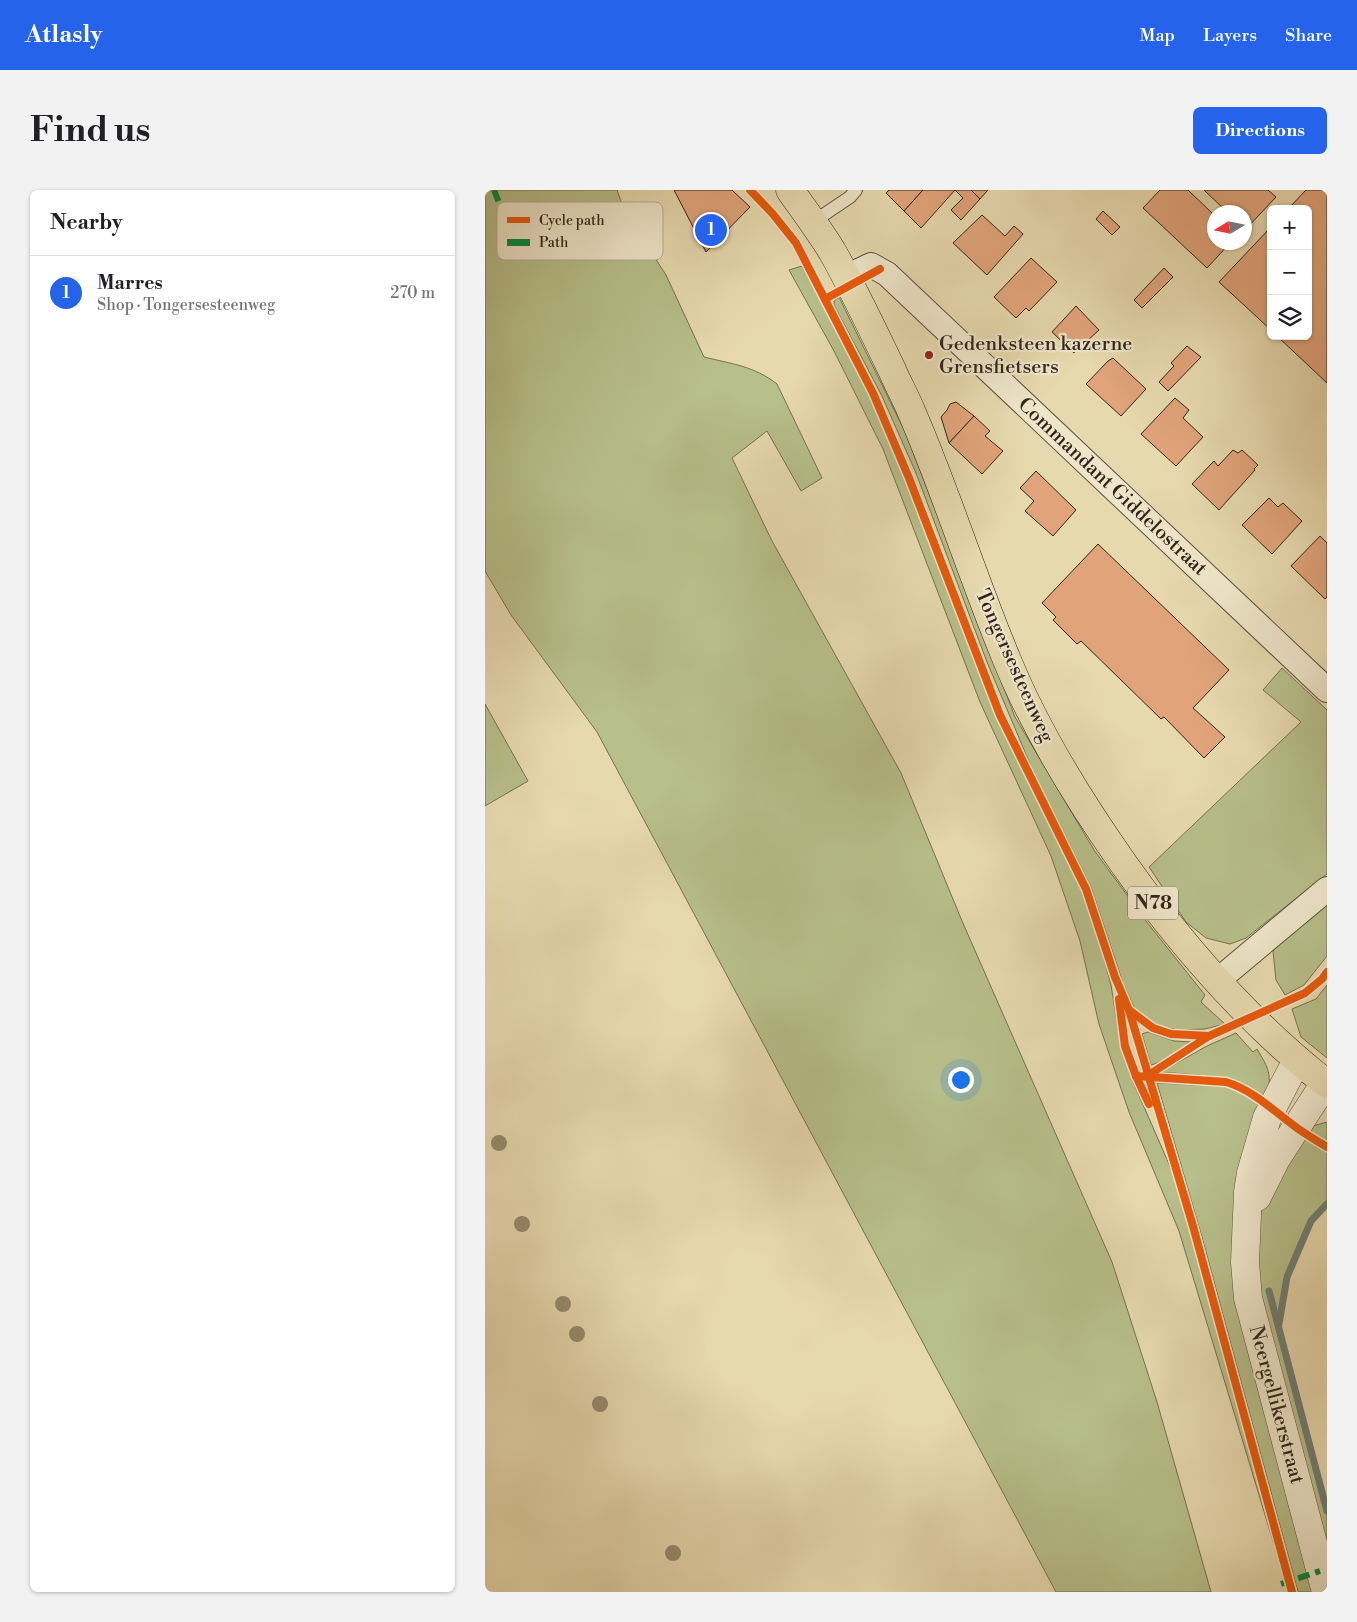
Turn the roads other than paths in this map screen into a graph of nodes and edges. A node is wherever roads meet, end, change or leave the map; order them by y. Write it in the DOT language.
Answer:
graph roads {
  1 [pos="790,190"];
  2 [pos="856,190"];
  3 [pos="813,222"];
  4 [pos="846,276"];
  5 [pos="1327,690"];
  6 [pos="1327,889"];
  7 [pos="1217,980"];
  8 [pos="1297,1060"];
  9 [pos="1326,1084"];
  10 [pos="1248,1216"];
  11 [pos="1326,1592"];
  1 -- 3 [label="main road, Tongersesteenweg / N78"];
  2 -- 3 [label="lane"];
  3 -- 4 [label="main road, Tongersesteenweg / N78"];
  4 -- 5 [label="street, Commandant Giddelostraat"];
  4 -- 7 [label="main road, Tongersesteenweg / N78"];
  6 -- 7 [label="street"];
  7 -- 8 [label="main road, Tongersesteenweg / N78"];
  8 -- 9 [label="main road, Tongersesteenweg / N78"];
  8 -- 10 [label="street, Neergellikerstraat"];
  9 -- 10 [label="street, Neergellikerstraat"];
  10 -- 11 [label="street, Neergellikerstraat"];
}
